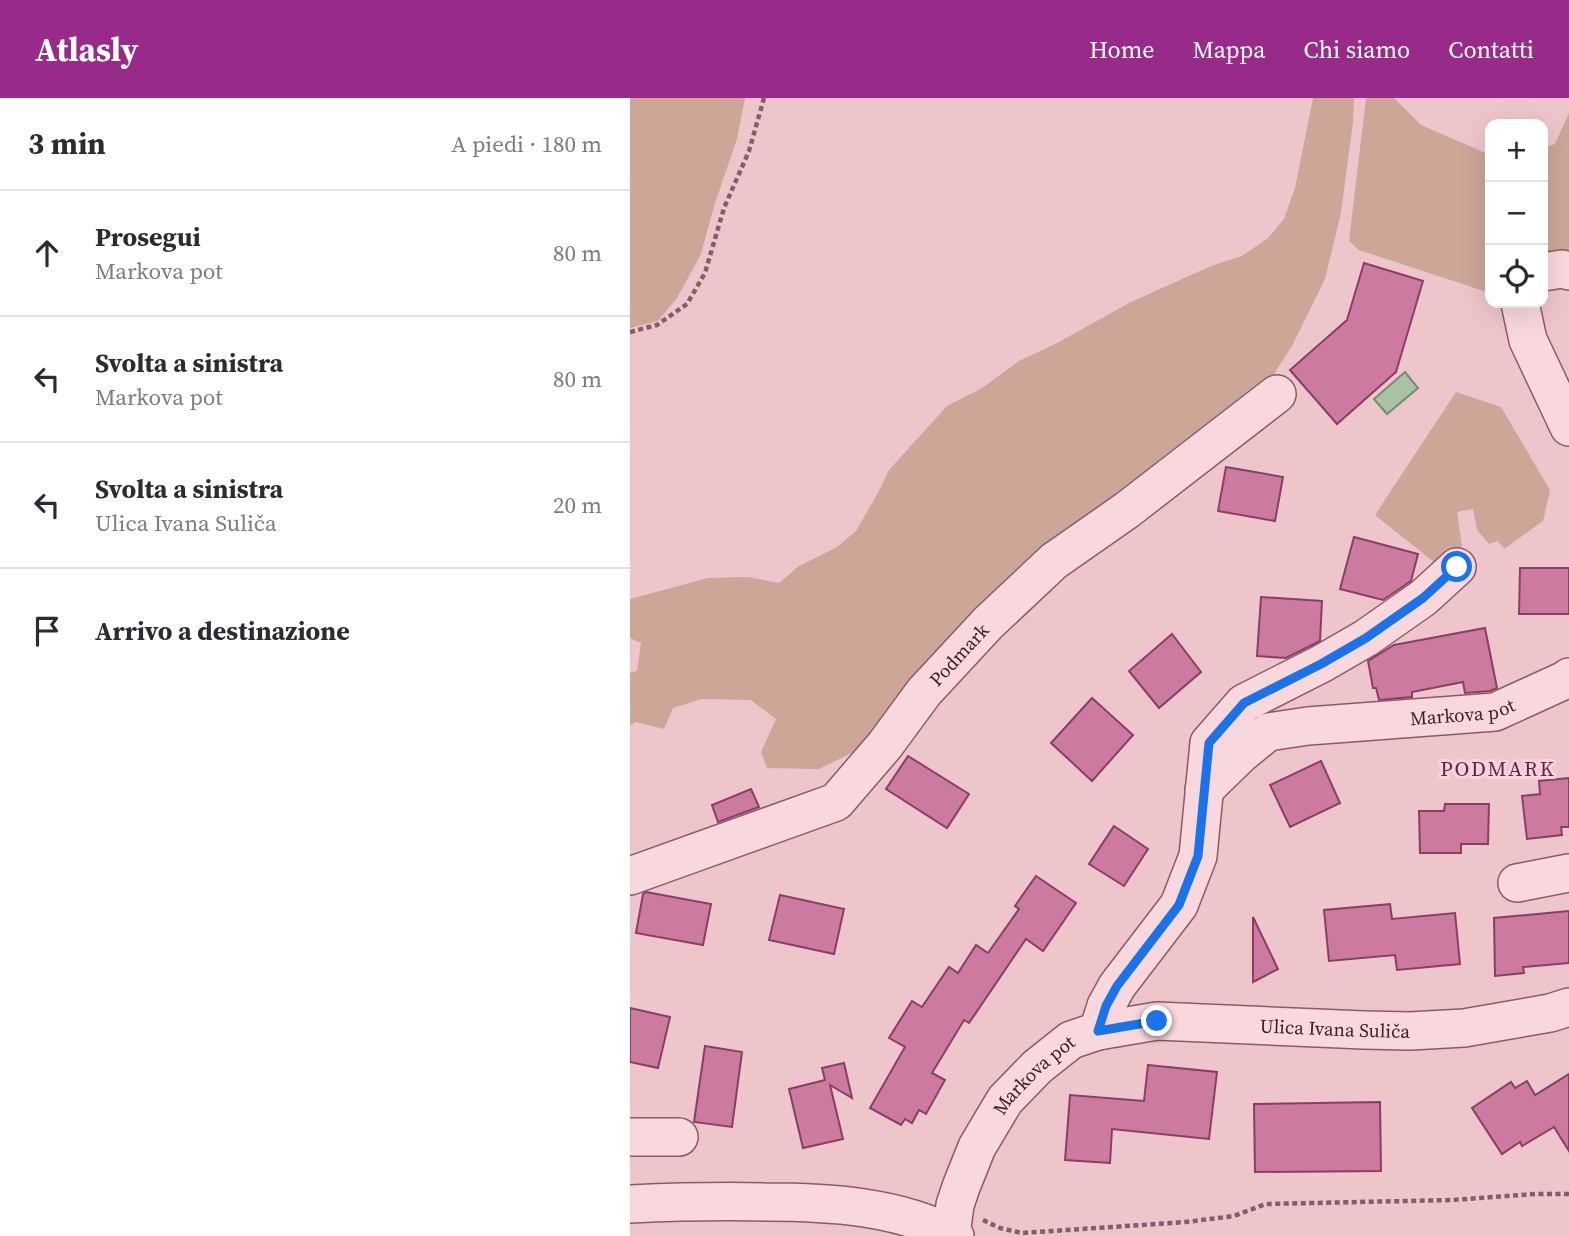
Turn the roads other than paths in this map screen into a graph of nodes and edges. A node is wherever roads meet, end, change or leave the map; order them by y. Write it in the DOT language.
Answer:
graph roads {
  1 [pos="1548,271"];
  2 [pos="1569,271"];
  3 [pos="1521,308"];
  4 [pos="1277,394"];
  5 [pos="1569,427"];
  6 [pos="1457,567"];
  7 [pos="1569,677"];
  8 [pos="1204,790"];
  9 [pos="1569,873"];
  10 [pos="630,876"];
  11 [pos="1517,883"];
  12 [pos="1569,1007"];
  13 [pos="1098,1031"];
  14 [pos="630,1137"];
  15 [pos="679,1137"];
  16 [pos="630,1204"];
  17 [pos="954,1225"];
  1 -- 2 [label="street"];
  3 -- 5 [label="street"];
  4 -- 10 [label="street, Podmark"];
  6 -- 8 [label="street, Markova pot"];
  7 -- 8 [label="street, Markova pot"];
  8 -- 13 [label="street, Markova pot"];
  9 -- 11 [label="street"];
  12 -- 13 [label="street, Ulica Ivana Suliča"];
  13 -- 17 [label="street, Markova pot"];
  14 -- 15 [label="street"];
  16 -- 17 [label="street"];
}
